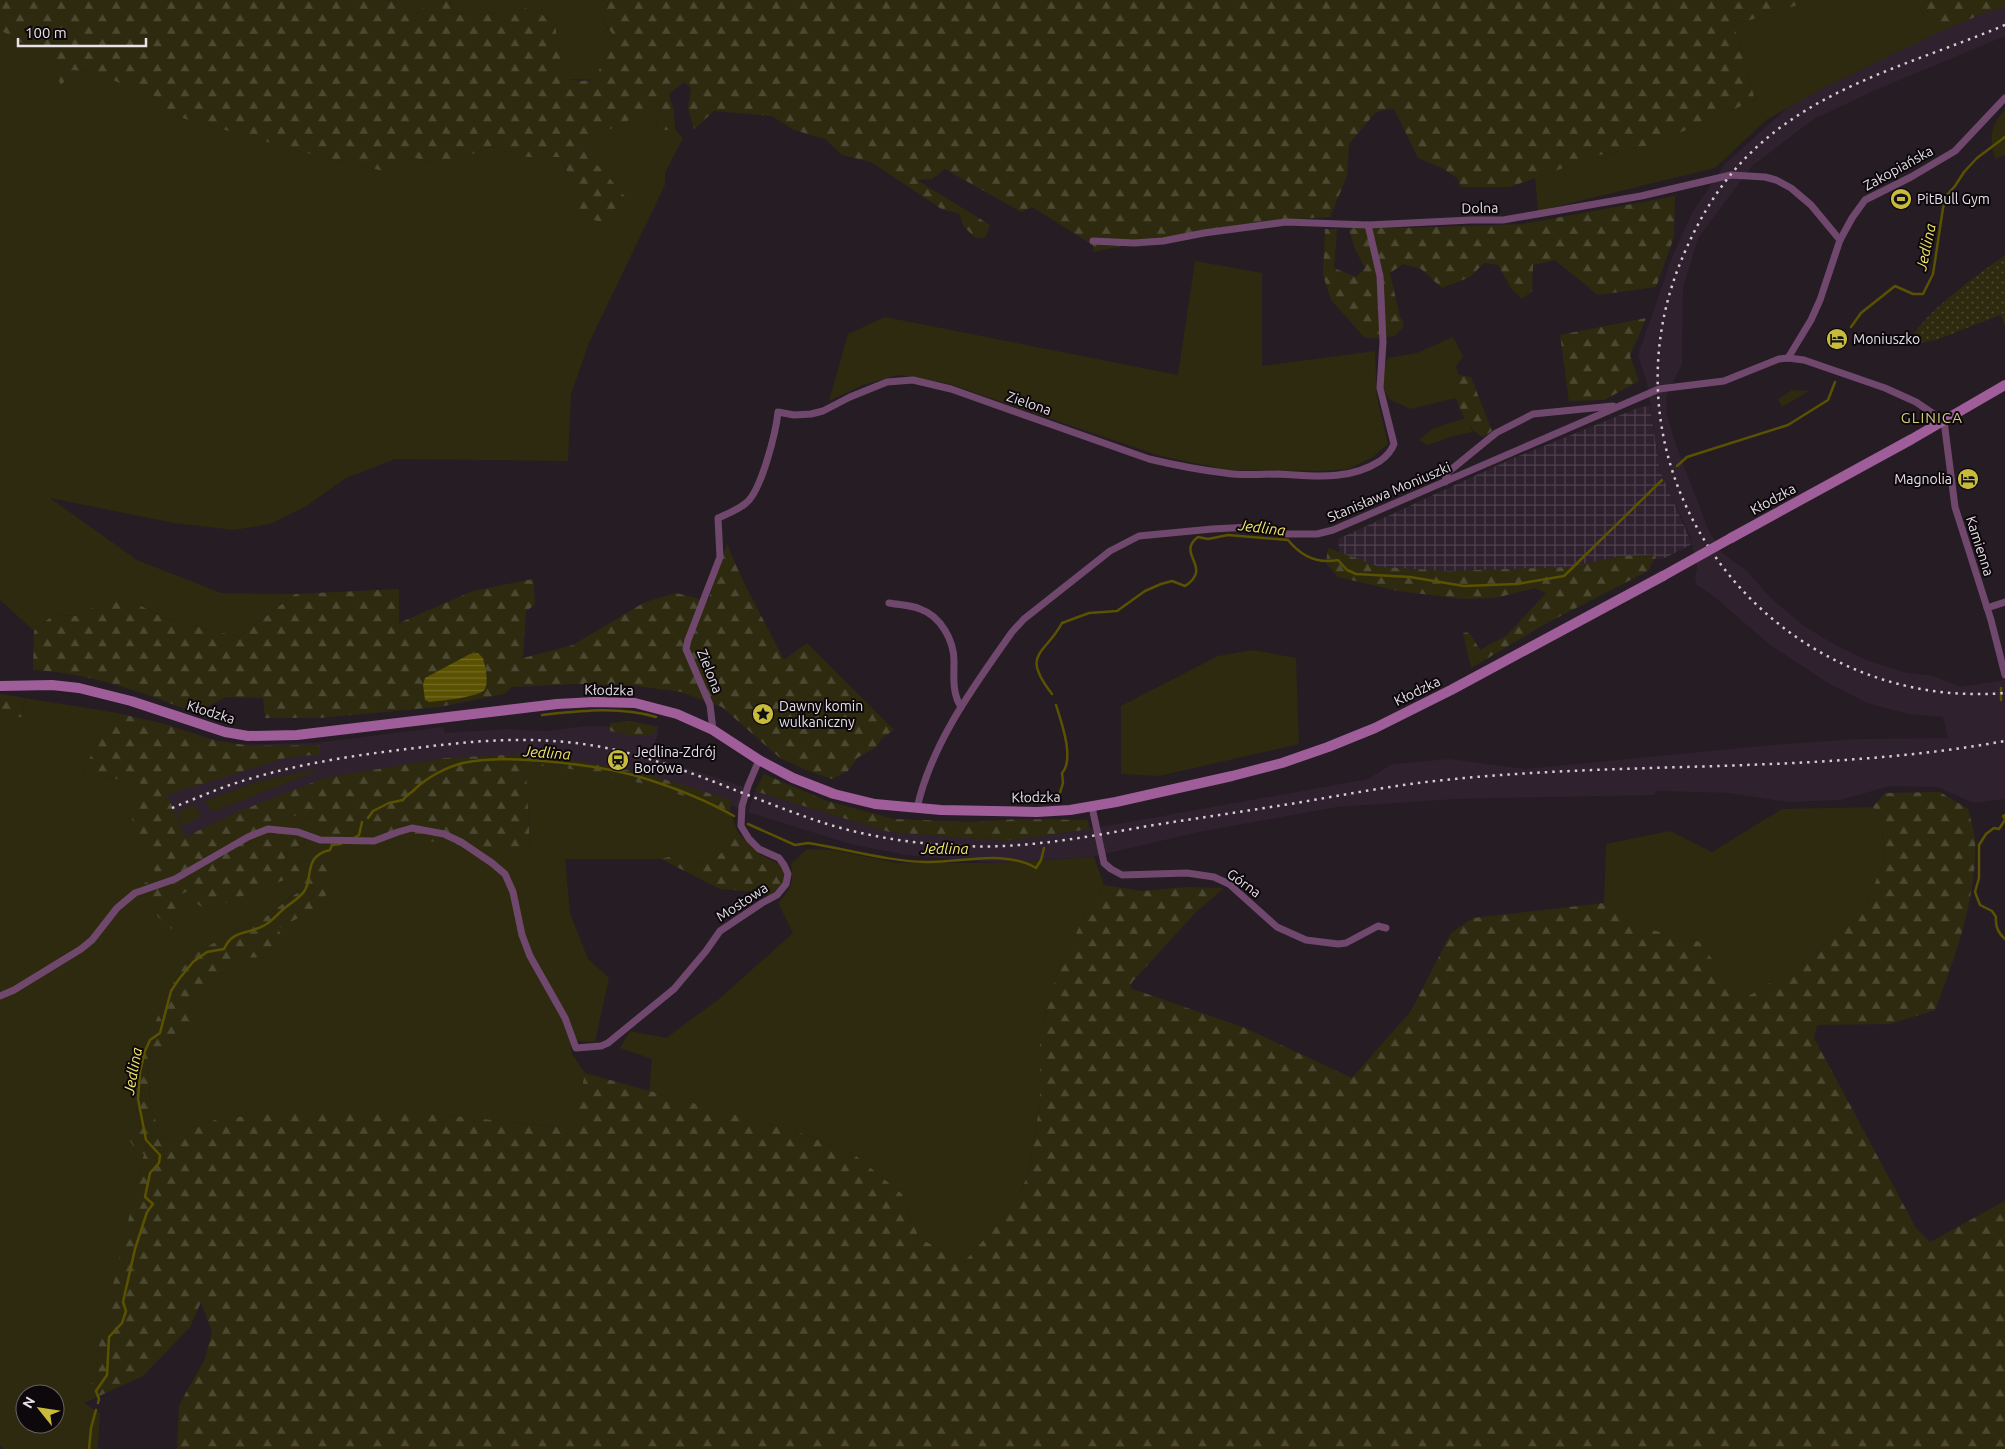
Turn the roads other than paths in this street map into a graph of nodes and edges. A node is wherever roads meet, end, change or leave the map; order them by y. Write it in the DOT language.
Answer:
graph roads {
  1 [pos="2005,98"];
  2 [pos="1368,226"];
  3 [pos="1840,240"];
  4 [pos="1092,241"];
  5 [pos="1788,358"];
  6 [pos="2005,385"];
  7 [pos="1620,406"];
  8 [pos="1944,421"];
  9 [pos="1445,482"];
  10 [pos="2005,602"];
  11 [pos="889,603"];
  12 [pos="1987,608"];
  13 [pos="2005,675"];
  14 [pos="0,686"];
  15 [pos="961,707"];
  16 [pos="713,730"];
  17 [pos="759,760"];
  18 [pos="1092,807"];
  19 [pos="917,808"];
  20 [pos="1386,928"];
  21 [pos="0,996"];
  1 -- 3 [label="street, Zakopiańska"];
  2 -- 3 [label="street, Dolna"];
  2 -- 4 [label="street, Dolna"];
  2 -- 16 [label="street, Zielona"];
  3 -- 5 [label="street, Zakopiańska"];
  5 -- 7 [label="street, Stanisława Moniuszki"];
  5 -- 8 [label="street, Stanisława Moniuszki"];
  6 -- 8 [label="main road, Kłodzka"];
  7 -- 9 [label="street, Stanisława Moniuszki"];
  7 -- 9 [label="street"];
  8 -- 12 [label="street, Kamienna"];
  8 -- 18 [label="main road, Kłodzka, bridge"];
  9 -- 15 [label="street, Stanisława Moniuszki"];
  10 -- 12 [label="street"];
  11 -- 15 [label="street"];
  12 -- 13 [label="street, Kamienna"];
  14 -- 16 [label="main road, Kłodzka"];
  15 -- 19 [label="street, Stanisława Moniuszki"];
  16 -- 17 [label="main road, Kłodzka"];
  17 -- 19 [label="main road, Kłodzka"];
  17 -- 21 [label="street, Mostowa"];
  18 -- 19 [label="main road, Kłodzka"];
  18 -- 20 [label="street, Górna"];
}
